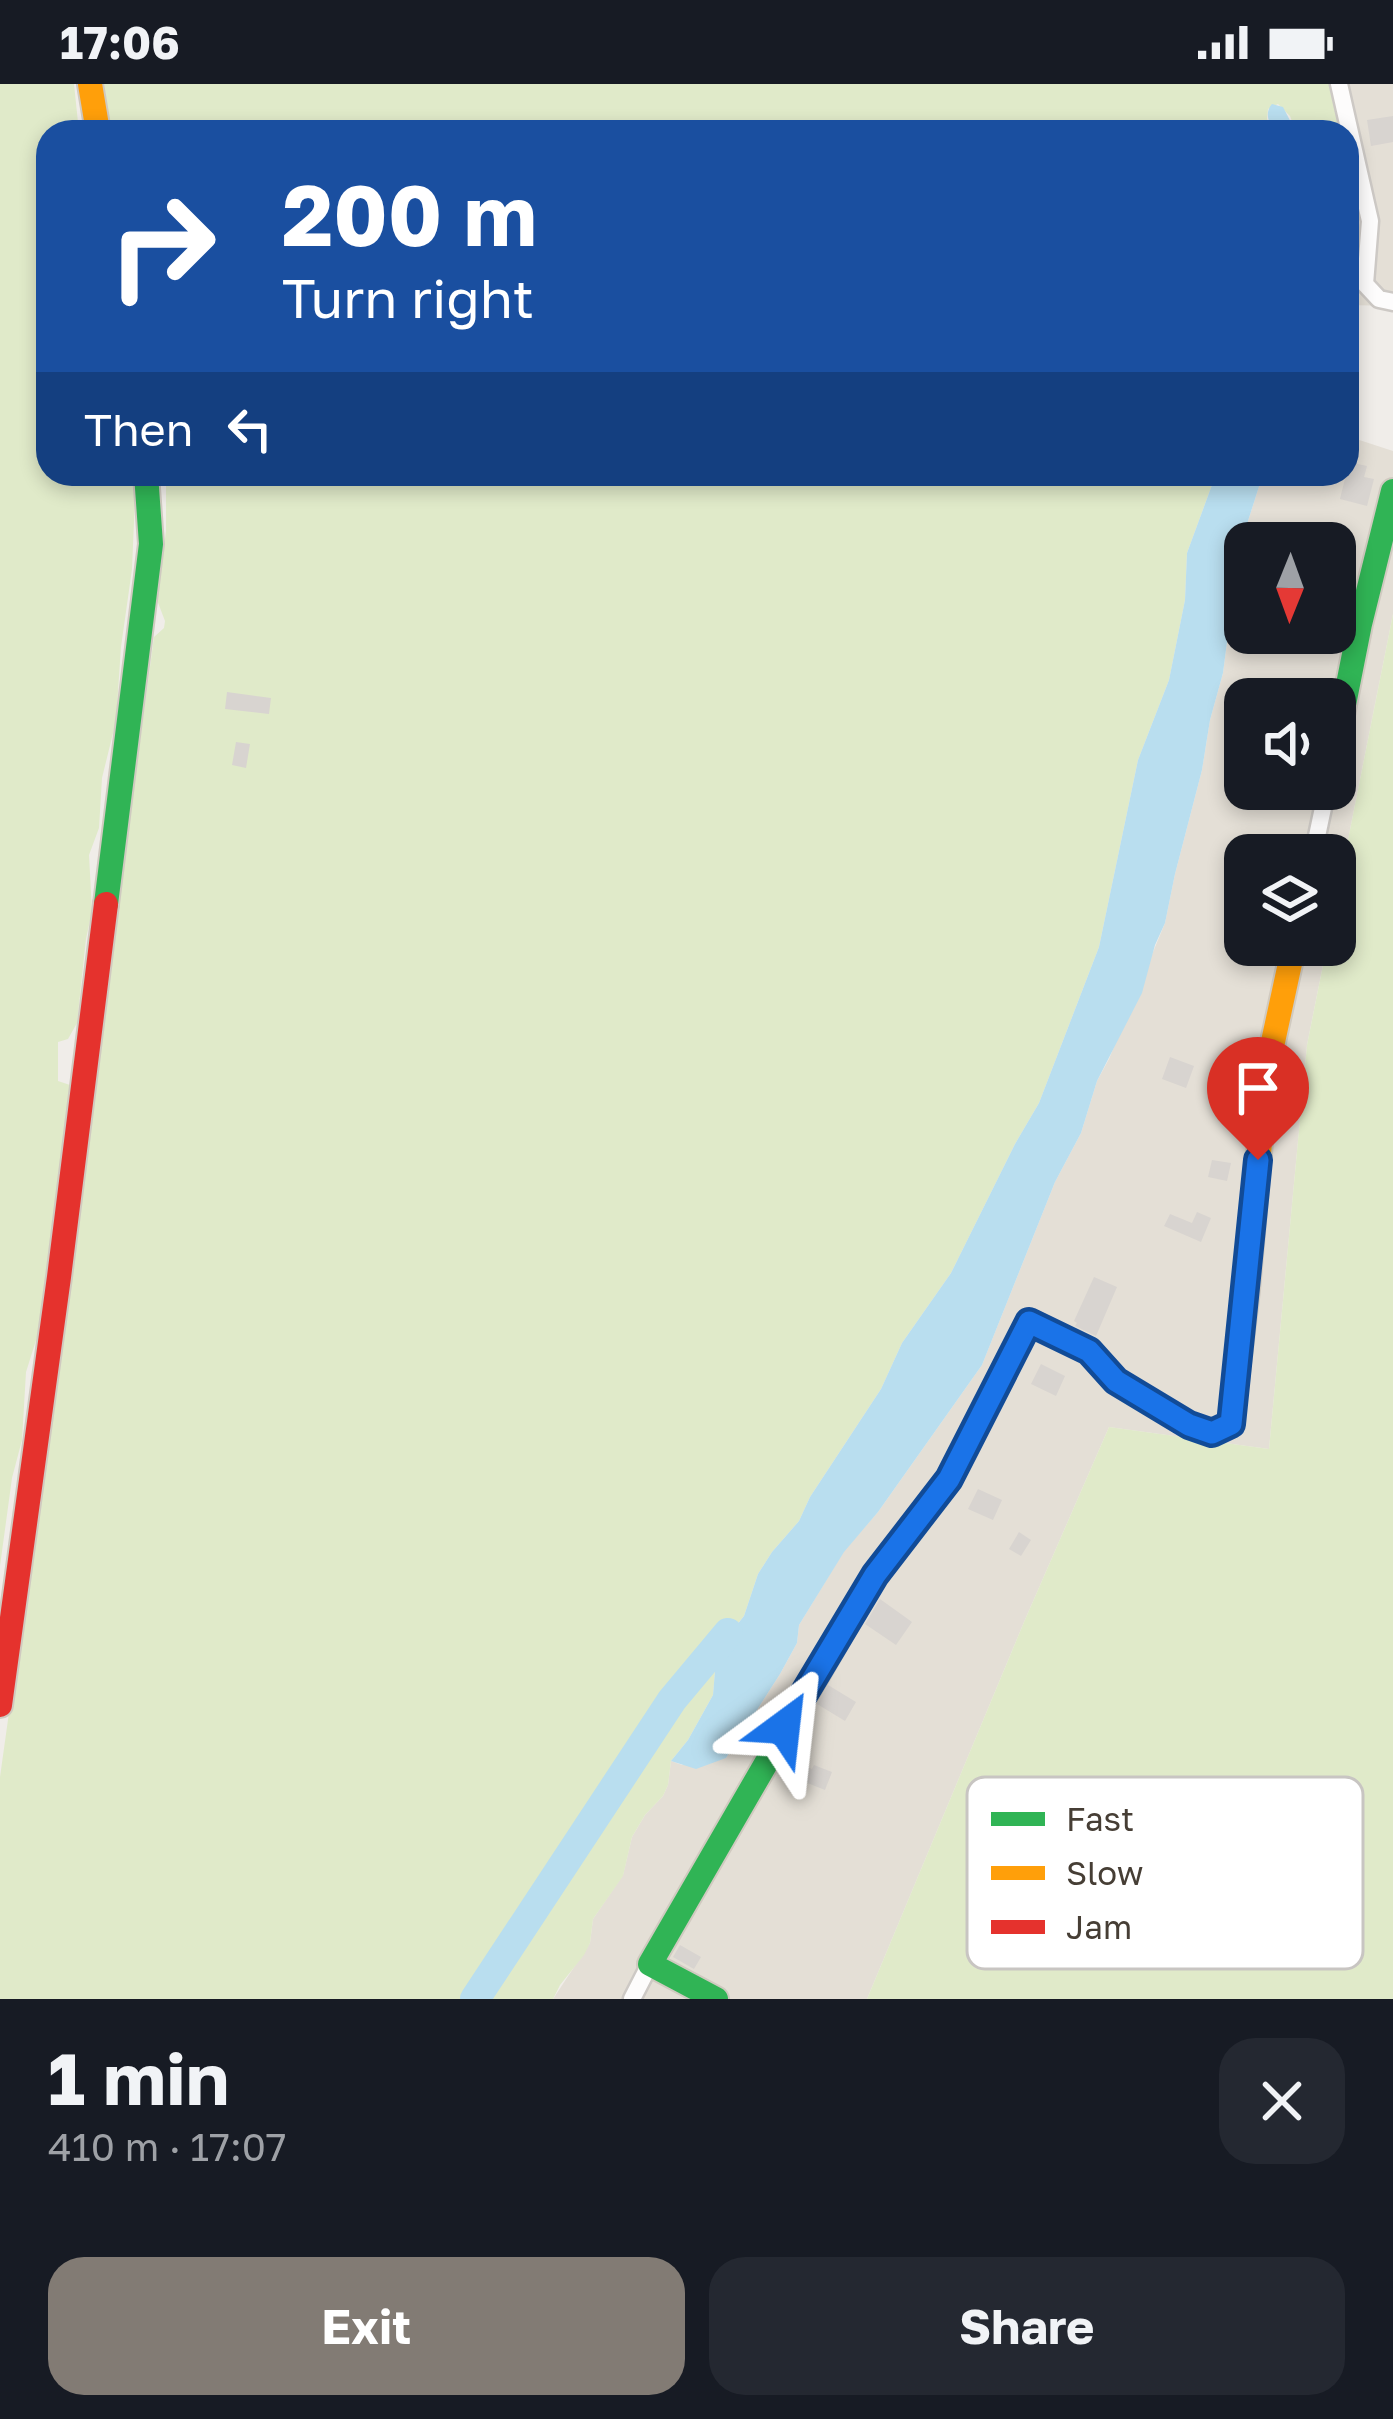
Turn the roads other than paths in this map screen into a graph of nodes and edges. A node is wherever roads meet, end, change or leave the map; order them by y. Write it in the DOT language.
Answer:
graph roads {
  1 [pos="91,84"];
  2 [pos="1339,84"];
  3 [pos="96,120"];
  4 [pos="1347,120"];
  5 [pos="1359,172"];
  6 [pos="1393,302"];
  7 [pos="147,486"];
  8 [pos="1393,491"];
  9 [pos="1349,678"];
  10 [pos="1289,966"];
  11 [pos="0,1705"];
  12 [pos="650,1964"];
  13 [pos="632,1999"];
  14 [pos="716,1999"];
  1 -- 3 [label="street"];
  2 -- 4 [label="street"];
  5 -- 6 [label="street"];
  7 -- 11 [label="street"];
  8 -- 9 [label="street"];
  10 -- 12 [label="street"];
  12 -- 13 [label="street"];
  12 -- 14 [label="street"];
}
